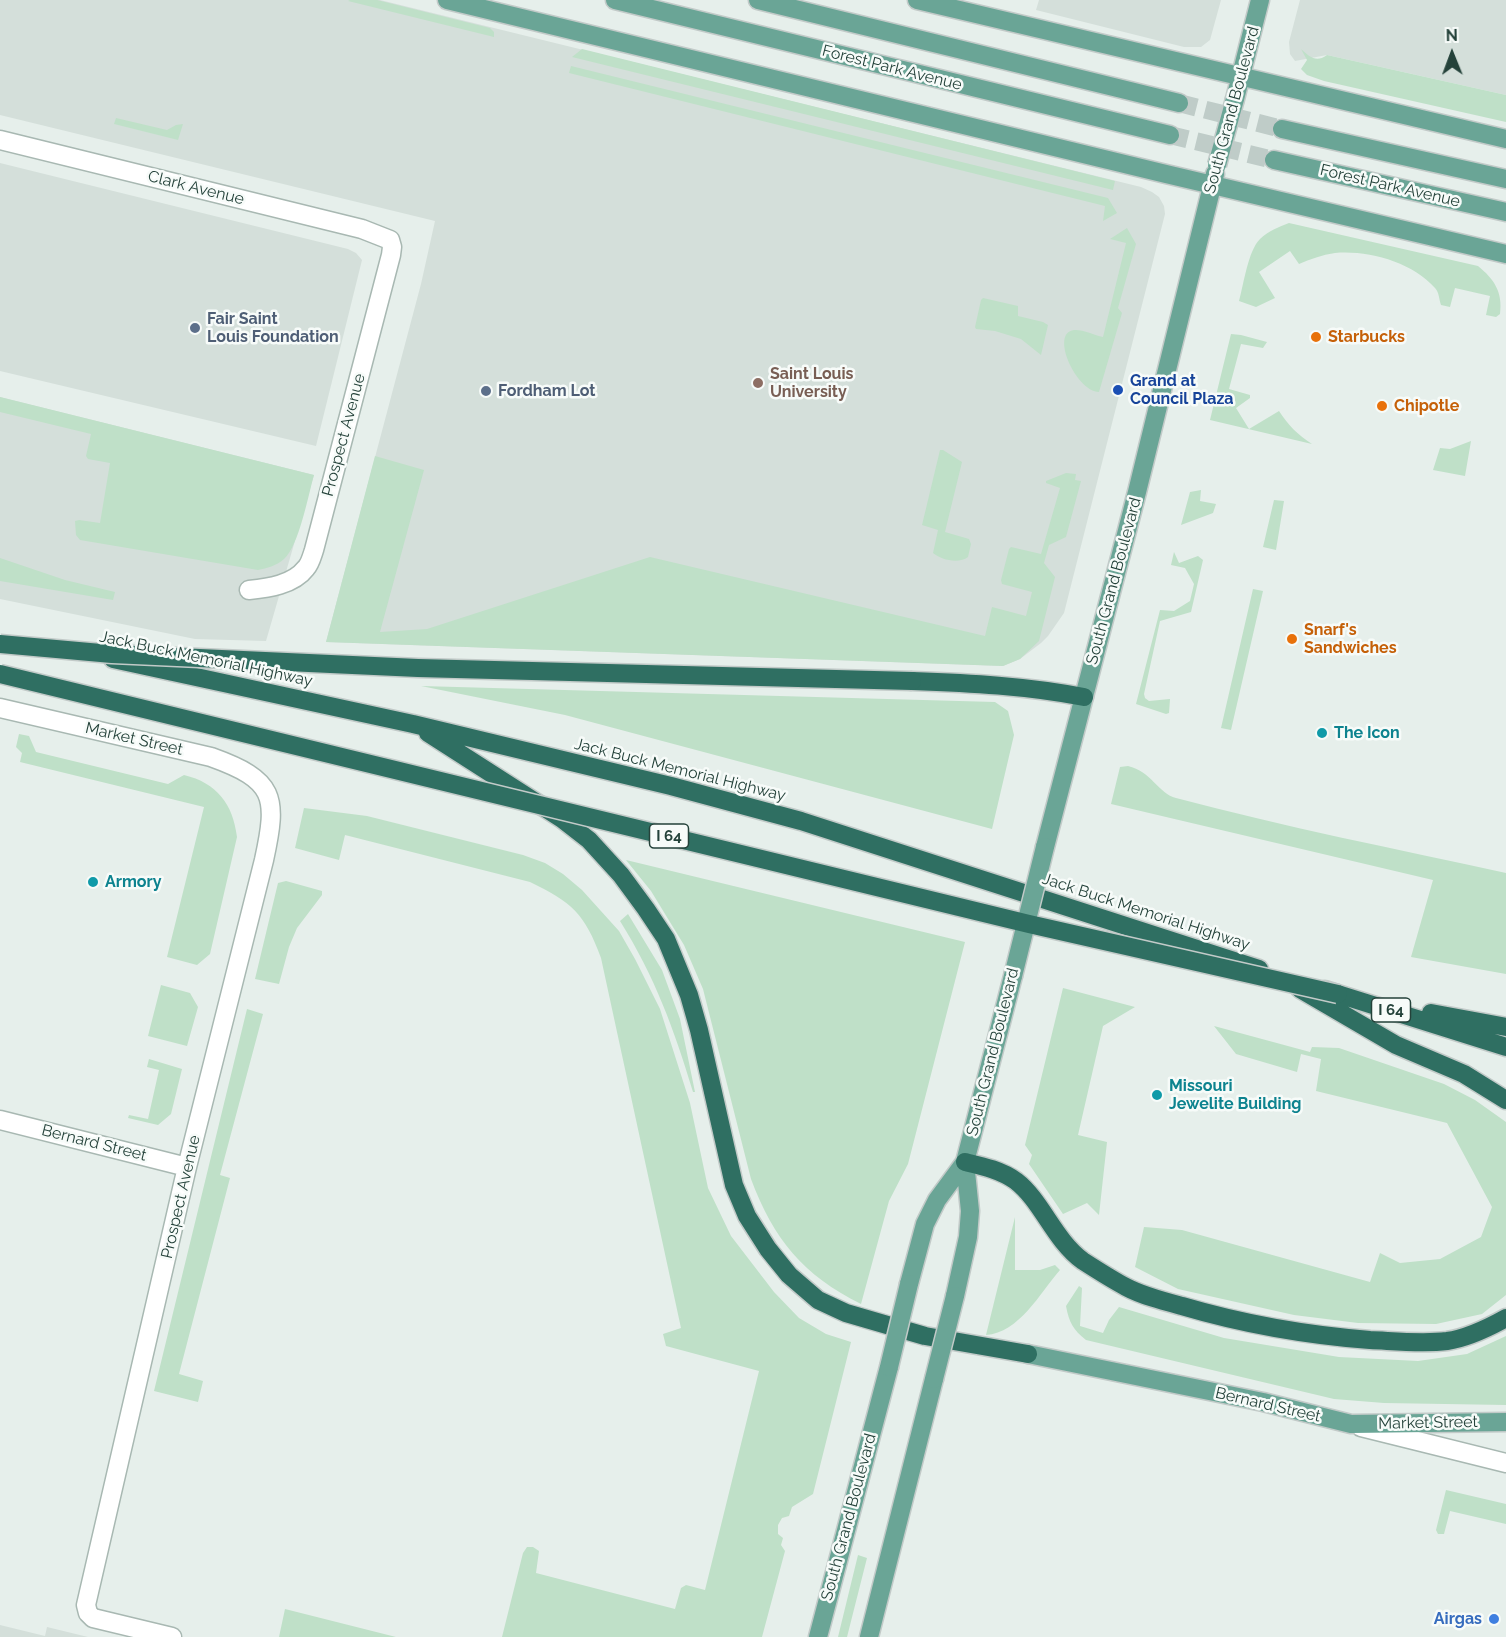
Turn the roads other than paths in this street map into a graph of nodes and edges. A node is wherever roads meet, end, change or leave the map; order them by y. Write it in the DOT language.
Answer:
graph roads {
  1 [pos="447,0"];
  2 [pos="615,0"];
  3 [pos="758,0"];
  4 [pos="917,0"];
  5 [pos="1260,0"];
  6 [pos="1241,77"];
  7 [pos="1179,103"];
  8 [pos="1282,129"];
  9 [pos="1170,135"];
  10 [pos="1506,139"];
  11 [pos="0,140"];
  12 [pos="1274,160"];
  13 [pos="1506,179"];
  14 [pos="1212,185"];
  15 [pos="1506,212"];
  16 [pos="390,240"];
  17 [pos="1506,254"];
  18 [pos="249,590"];
  19 [pos="0,636"];
  20 [pos="0,644"];
  21 [pos="0,674"];
  22 [pos="1084,697"];
  23 [pos="0,708"];
  24 [pos="413,724"];
  25 [pos="262,783"];
  26 [pos="1275,974"];
  27 [pos="1506,1027"];
  28 [pos="1506,1047"];
  29 [pos="1506,1100"];
  30 [pos="0,1120"];
  31 [pos="965,1162"];
  32 [pos="188,1167"];
  33 [pos="1506,1318"];
  34 [pos="1028,1354"];
  35 [pos="1506,1422"];
  36 [pos="1351,1424"];
  37 [pos="1506,1463"];
  38 [pos="172,1637"];
  39 [pos="818,1637"];
  40 [pos="869,1637"];
  1 -- 14 [label="main road"];
  2 -- 9 [label="main road, Forest Park Avenue"];
  3 -- 7 [label="main road, Forest Park Avenue"];
  4 -- 6 [label="main road"];
  5 -- 6 [label="main road, South Grand Boulevard"];
  6 -- 10 [label="main road"];
  6 -- 14 [label="main road, South Grand Boulevard, bridge"];
  8 -- 13 [label="main road, Forest Park Avenue"];
  11 -- 16 [label="street, Clark Avenue"];
  12 -- 15 [label="main road, Forest Park Avenue"];
  14 -- 17 [label="main road"];
  14 -- 22 [label="main road, South Grand Boulevard"];
  16 -- 18 [label="street, Prospect Avenue"];
  19 -- 24 [label="highway, Jack Buck Memorial Highway / I 64"];
  20 -- 22 [label="highway, bridge"];
  21 -- 27 [label="highway, Jack Buck Memorial Highway / I 64, bridge"];
  22 -- 31 [label="main road, South Grand Boulevard, bridge"];
  23 -- 25 [label="street, Market Street"];
  24 -- 26 [label="highway, Jack Buck Memorial Highway / I 64"];
  24 -- 34 [label="highway"];
  25 -- 32 [label="street, Prospect Avenue"];
  26 -- 28 [label="highway, Jack Buck Memorial Highway / I 64"];
  26 -- 29 [label="highway"];
  30 -- 32 [label="street, Bernard Street"];
  31 -- 33 [label="highway"];
  31 -- 39 [label="main road, South Grand Boulevard, bridge"];
  31 -- 40 [label="main road, South Grand Boulevard, bridge"];
  32 -- 38 [label="street, Prospect Avenue"];
  34 -- 36 [label="main road, Bernard Street"];
  35 -- 36 [label="main road, Market Street"];
  36 -- 37 [label="street, Bernard Street"];
}
